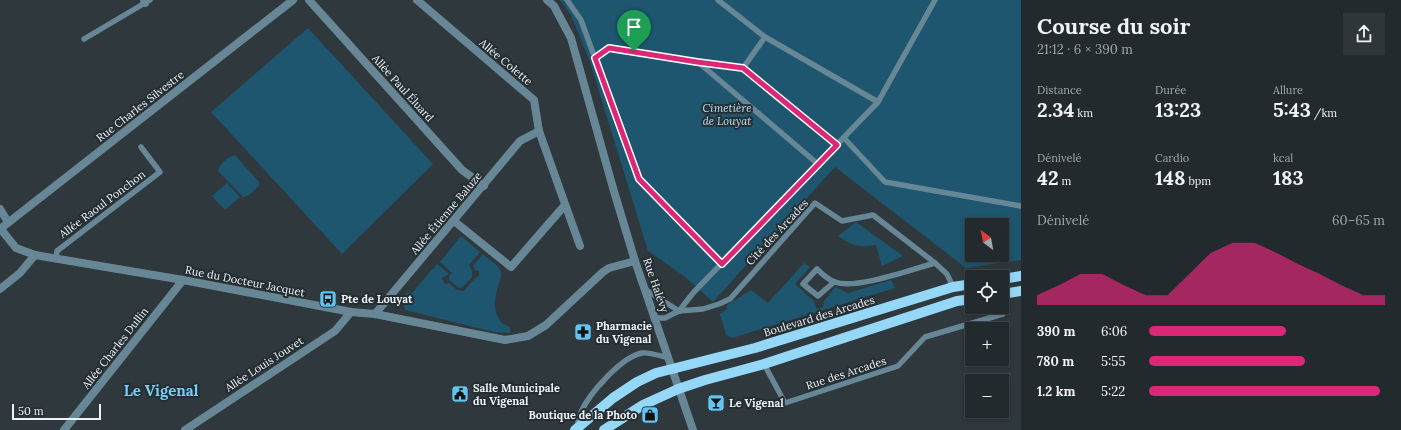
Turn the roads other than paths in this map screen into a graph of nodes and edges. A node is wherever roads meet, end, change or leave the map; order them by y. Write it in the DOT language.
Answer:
graph roads {
  1 [pos="294,0"];
  2 [pos="309,0"];
  3 [pos="417,0"];
  4 [pos="547,0"];
  5 [pos="567,0"];
  6 [pos="718,0"];
  7 [pos="934,0"];
  8 [pos="146,1"];
  9 [pos="765,37"];
  10 [pos="84,39"];
  11 [pos="595,58"];
  12 [pos="697,62"];
  13 [pos="743,68"];
  14 [pos="878,102"];
  15 [pos="539,131"];
  16 [pos="844,138"];
  17 [pos="837,145"];
  18 [pos="141,147"];
  19 [pos="818,165"];
  20 [pos="484,186"];
  21 [pos="565,205"];
  22 [pos="1021,206"];
  23 [pos="0,209"];
  24 [pos="454,221"];
  25 [pos="8,222"];
  26 [pos="0,229"];
  27 [pos="580,246"];
  28 [pos="35,255"];
  29 [pos="56,259"];
  30 [pos="635,261"];
  31 [pos="935,263"];
  32 [pos="722,264"];
  33 [pos="1021,276"];
  34 [pos="1009,278"];
  35 [pos="183,280"];
  36 [pos="834,282"];
  37 [pos="965,285"];
  38 [pos="952,287"];
  39 [pos="0,289"];
  40 [pos="646,290"];
  41 [pos="1021,291"];
  42 [pos="1009,293"];
  43 [pos="965,300"];
  44 [pos="679,311"];
  45 [pos="351,312"];
  46 [pos="376,314"];
  47 [pos="1003,314"];
  48 [pos="655,318"];
  49 [pos="669,358"];
  50 [pos="764,364"];
  51 [pos="673,370"];
  52 [pos="678,389"];
  53 [pos="576,429"];
  54 [pos="64,430"];
  55 [pos="185,430"];
  56 [pos="604,430"];
  57 [pos="693,430"];
  1 -- 25 [label="street, Rue Charles Silvestre"];
  2 -- 20 [label="street, Allée Paul Éluard"];
  3 -- 15 [label="street, Allée Colette"];
  4 -- 30 [label="street, Rue Halévy"];
  5 -- 11 [label="lane"];
  6 -- 9 [label="lane"];
  7 -- 14 [label="lane"];
  8 -- 10 [label="lane"];
  9 -- 13 [label="lane"];
  9 -- 14 [label="lane"];
  11 -- 12 [label="lane"];
  11 -- 32 [label="lane"];
  12 -- 13 [label="lane"];
  12 -- 19 [label="lane"];
  13 -- 17 [label="lane"];
  14 -- 16 [label="lane"];
  15 -- 20 [label="street, Allée Étienne Baluze"];
  15 -- 21 [label="street, Allée Colette"];
  16 -- 17 [label="lane"];
  16 -- 22 [label="lane"];
  17 -- 19 [label="lane"];
  18 -- 29 [label="lane, Allée Raoul Ponchon"];
  19 -- 32 [label="lane"];
  20 -- 24 [label="street, Allée Étienne Baluze"];
  21 -- 24 [label="street"];
  21 -- 27 [label="street, Allée Colette"];
  23 -- 25 [label="street"];
  24 -- 46 [label="street, Allée Étienne Baluze"];
  25 -- 26 [label="street, Rue Charles Silvestre"];
  26 -- 28 [label="street, Rue du Docteur Jacquet"];
  28 -- 29 [label="street, Rue du Docteur Jacquet"];
  28 -- 39 [label="street"];
  29 -- 35 [label="street, Rue du Docteur Jacquet"];
  30 -- 40 [label="street, Rue Halévy"];
  30 -- 46 [label="street, Rue du Docteur Jacquet"];
  31 -- 36 [label="lane"];
  31 -- 38 [label="lane, Cité des Arcades"];
  31 -- 44 [label="lane, Cité des Arcades"];
  32 -- 44 [label="lane"];
  33 -- 34 [label="main road"];
  35 -- 45 [label="street, Rue du Docteur Jacquet"];
  35 -- 54 [label="street, Allée Charles Dullin"];
  36 -- 36 [label="lane"];
  37 -- 38 [label="main road, Boulevard des Arcades"];
  38 -- 51 [label="main road, Boulevard des Arcades"];
  40 -- 44 [label="lane"];
  40 -- 48 [label="street, Rue Halévy"];
  41 -- 42 [label="main road"];
  43 -- 50 [label="main road"];
  44 -- 48 [label="lane"];
  45 -- 46 [label="street, Rue du Docteur Jacquet"];
  45 -- 55 [label="street, Allée Louis Jouvet"];
  47 -- 50 [label="lane, Rue des Arcades"];
  48 -- 49 [label="street, Rue Halévy"];
  49 -- 51 [label="street, Rue Halévy"];
  49 -- 53 [label="lane"];
  50 -- 52 [label="main road"];
  51 -- 52 [label="street, Rue Halévy"];
  51 -- 53 [label="main road, Boulevard des Arcades"];
  52 -- 56 [label="main road"];
  52 -- 57 [label="street, Rue Halévy"];
}
